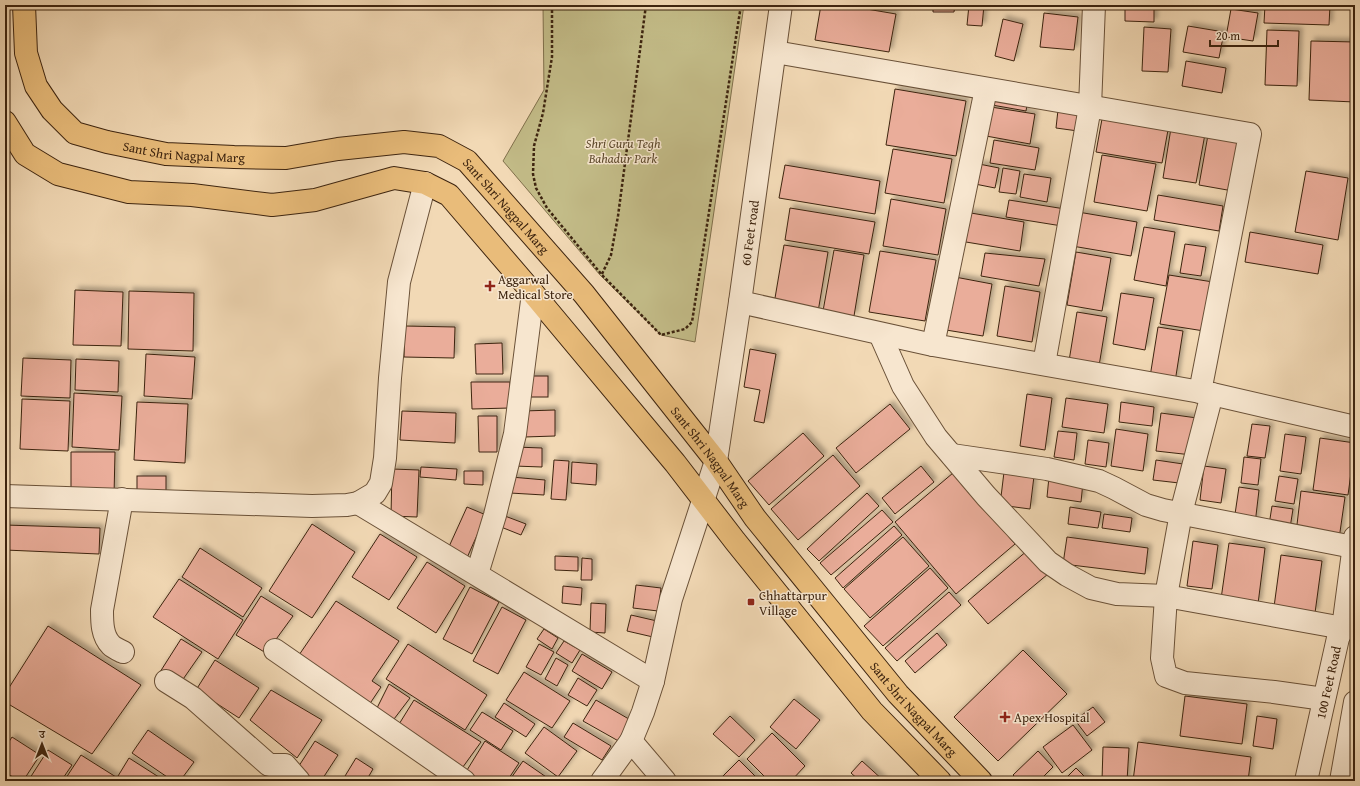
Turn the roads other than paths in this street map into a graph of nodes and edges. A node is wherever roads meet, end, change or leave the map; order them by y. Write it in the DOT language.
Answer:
graph roads {
  1 [pos="24,5"];
  2 [pos="781,5"];
  3 [pos="1094,5"];
  4 [pos="775,52"];
  5 [pos="986,89"];
  6 [pos="1090,106"];
  7 [pos="5,122"];
  8 [pos="425,183"];
  9 [pos="533,293"];
  10 [pos="740,302"];
  11 [pos="880,334"];
  12 [pos="933,345"];
  13 [pos="1044,364"];
  14 [pos="1206,393"];
  15 [pos="1355,427"];
  16 [pos="952,456"];
  17 [pos="716,461"];
  18 [pos="5,496"];
  19 [pos="122,499"];
  20 [pos="703,500"];
  21 [pos="358,503"];
  22 [pos="1181,513"];
  23 [pos="1354,542"];
  24 [pos="477,574"];
  25 [pos="1166,596"];
  26 [pos="1344,628"];
  27 [pos="275,650"];
  28 [pos="123,652"];
  29 [pos="166,681"];
  30 [pos="653,681"];
  31 [pos="1324,699"];
  32 [pos="1355,702"];
  33 [pos="631,741"];
  34 [pos="299,781"];
  35 [pos="464,781"];
  36 [pos="602,781"];
  37 [pos="665,781"];
  38 [pos="940,781"];
  39 [pos="981,781"];
  40 [pos="1306,781"];
  41 [pos="1341,781"];
  1 -- 17 [label="main road, Sant Shri Nagpal Marg"];
  2 -- 4 [label="street, 60 Feet road"];
  3 -- 6 [label="street"];
  4 -- 5 [label="street"];
  4 -- 10 [label="street, 60 Feet road"];
  5 -- 6 [label="street"];
  5 -- 12 [label="street"];
  6 -- 13 [label="street"];
  6 -- 14 [label="street"];
  7 -- 8 [label="main road"];
  8 -- 9 [label="main road"];
  8 -- 21 [label="street"];
  9 -- 20 [label="main road"];
  9 -- 24 [label="street"];
  10 -- 11 [label="street"];
  10 -- 17 [label="street, 60 Feet road"];
  11 -- 12 [label="street"];
  11 -- 16 [label="street"];
  12 -- 13 [label="street"];
  13 -- 14 [label="street"];
  14 -- 15 [label="street"];
  14 -- 22 [label="street"];
  16 -- 22 [label="street"];
  16 -- 25 [label="street"];
  17 -- 20 [label="street, 60 Feet road"];
  17 -- 39 [label="main road, Sant Shri Nagpal Marg"];
  18 -- 19 [label="street"];
  19 -- 21 [label="street"];
  19 -- 28 [label="street"];
  20 -- 30 [label="street, 60 Feet road"];
  20 -- 38 [label="main road"];
  21 -- 24 [label="street"];
  22 -- 23 [label="street"];
  22 -- 25 [label="street"];
  23 -- 26 [label="street, 100 Feet Road"];
  24 -- 30 [label="street"];
  25 -- 26 [label="street"];
  25 -- 31 [label="street"];
  26 -- 31 [label="street, 100 Feet Road"];
  27 -- 35 [label="street"];
  29 -- 34 [label="street"];
  30 -- 33 [label="street, 60 Feet road"];
  31 -- 40 [label="street, 100 Feet Road"];
  32 -- 41 [label="street"];
  33 -- 36 [label="street, 60 Feet road"];
  33 -- 37 [label="street"];
}
